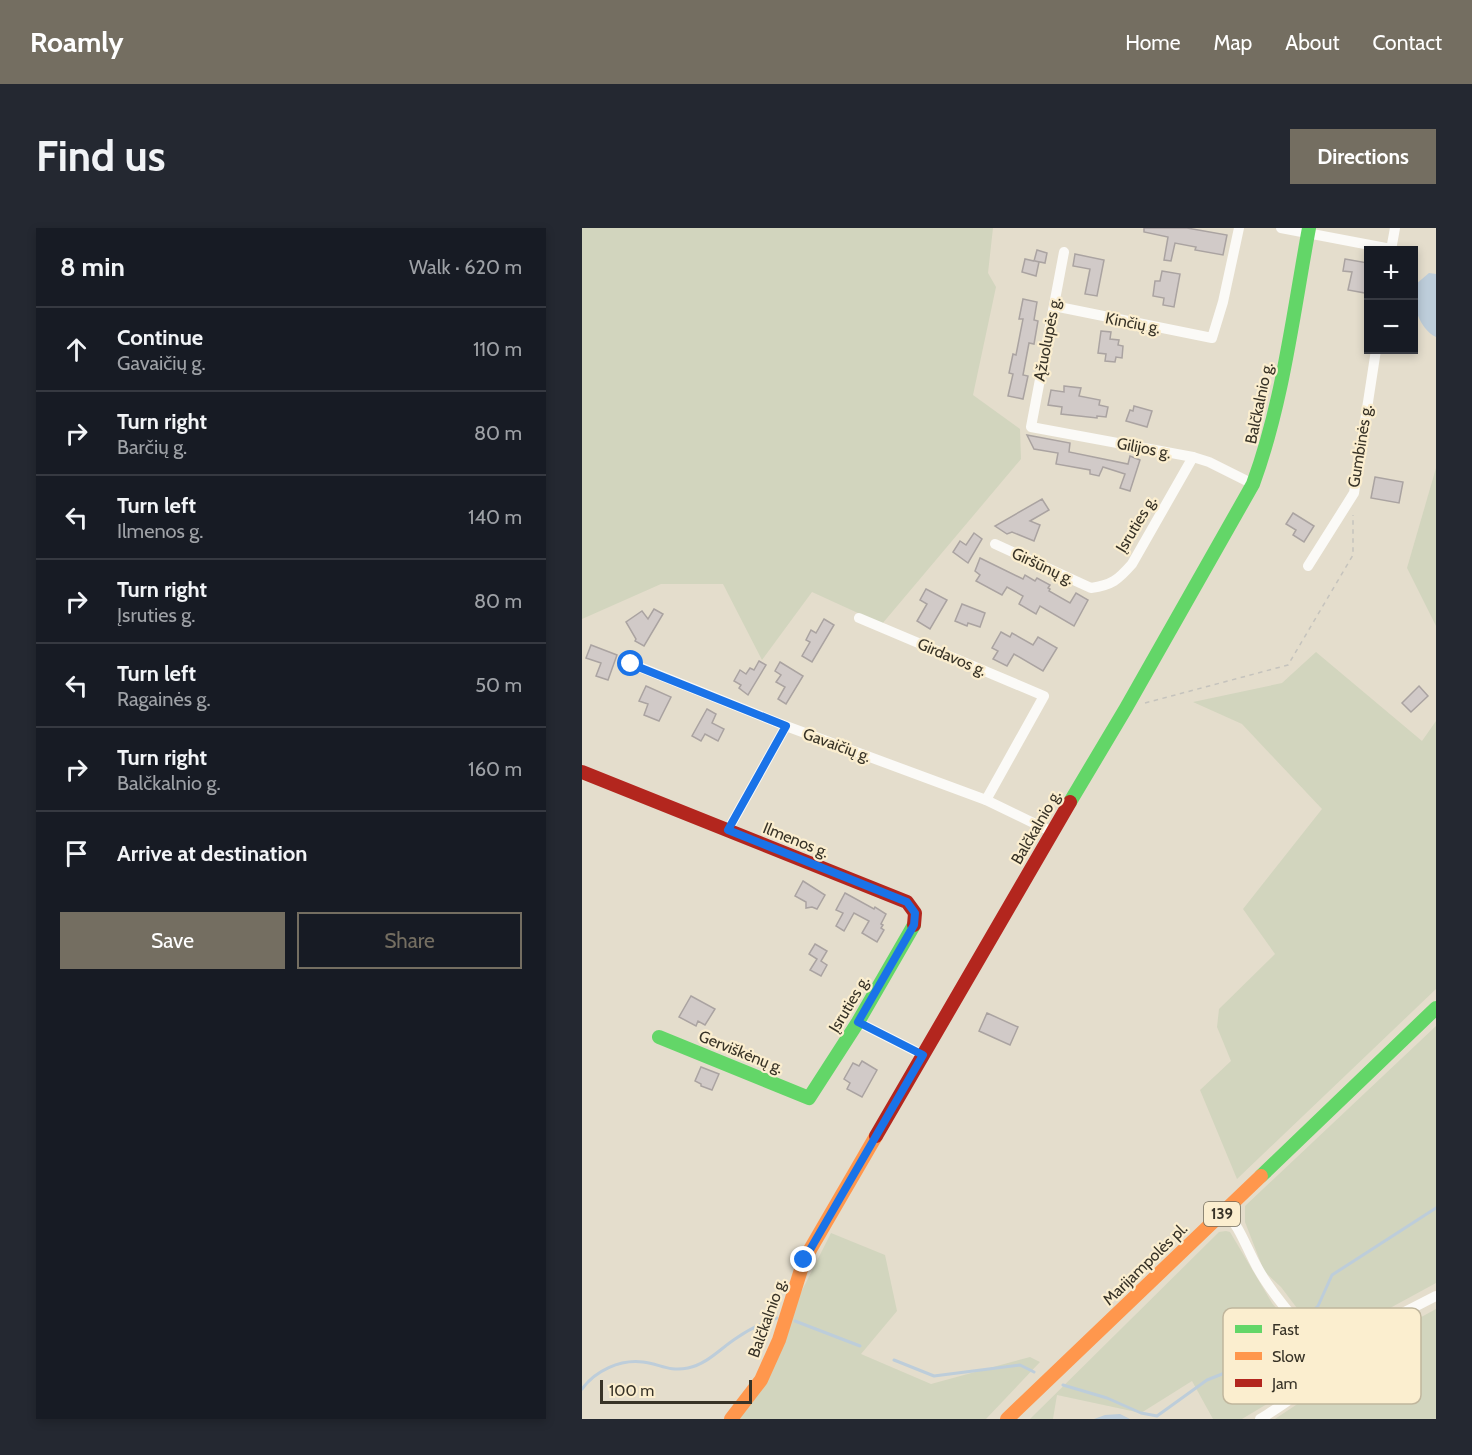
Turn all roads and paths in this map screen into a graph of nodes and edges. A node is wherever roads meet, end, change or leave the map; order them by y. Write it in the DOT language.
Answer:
graph roads {
  1 [pos="1239,228"];
  2 [pos="1281,228"];
  3 [pos="1395,228"];
  4 [pos="1309,231"];
  5 [pos="1374,246"];
  6 [pos="1392,246"];
  7 [pos="1064,252"];
  8 [pos="1054,306"];
  9 [pos="1375,354"];
  10 [pos="1031,427"];
  11 [pos="1193,457"];
  12 [pos="1253,484"];
  13 [pos="1353,513"];
  14 [pos="995,544"];
  15 [pos="1308,566"];
  16 [pos="1091,588"];
  17 [pos="859,618"];
  18 [pos="622,660"];
  19 [pos="1126,708"];
  20 [pos="786,726"];
  21 [pos="582,772"];
  22 [pos="986,800"];
  23 [pos="728,830"];
  24 [pos="1052,832"];
  25 [pos="914,925"];
  26 [pos="1436,1008"];
  27 [pos="858,1022"];
  28 [pos="659,1037"];
  29 [pos="923,1055"];
  30 [pos="809,1098"];
  31 [pos="1225,1211"];
  32 [pos="1436,1296"];
  33 [pos="1287,1308"];
  34 [pos="1412,1308"];
  35 [pos="1281,1404"];
  36 [pos="731,1419"];
  37 [pos="1007,1419"];
  38 [pos="1260,1419"];
  1 -- 8 [label="street, Kinčių g."];
  2 -- 4 [label="street"];
  3 -- 6 [label="street"];
  4 -- 5 [label="street"];
  4 -- 12 [label="street, Balčkalnio g."];
  7 -- 8 [label="street, Ąžuolupės g."];
  8 -- 10 [label="street, Ąžuolupės g."];
  9 -- 15 [label="street, Gumbinės g."];
  10 -- 11 [label="street, Gilijos g."];
  11 -- 12 [label="street, Gilijos g."];
  11 -- 16 [label="street, Įsruties g."];
  12 -- 19 [label="street, Balčkalnio g."];
  13 -- 19 [label="path"];
  14 -- 16 [label="street, Giršūnų g."];
  17 -- 22 [label="street, Girdavos g."];
  18 -- 20 [label="street, Gavaičių g."];
  19 -- 24 [label="street, Balčkalnio g."];
  20 -- 22 [label="street, Gavaičių g."];
  20 -- 23 [label="street"];
  21 -- 23 [label="street, Ilmenos g."];
  22 -- 24 [label="street, Gavaičių g."];
  23 -- 25 [label="street, Ilmenos g."];
  24 -- 29 [label="street, Balčkalnio g."];
  25 -- 27 [label="street, Įsruties g."];
  26 -- 31 [label="street, Marijampolės pl. / 139"];
  27 -- 29 [label="street"];
  27 -- 30 [label="street, Įsruties g."];
  28 -- 30 [label="street, Gerviškėnų g."];
  29 -- 36 [label="street, Balčkalnio g."];
  31 -- 33 [label="street"];
  31 -- 37 [label="street, Marijampolės pl. / 139"];
  32 -- 34 [label="street"];
  35 -- 38 [label="street"];
}
